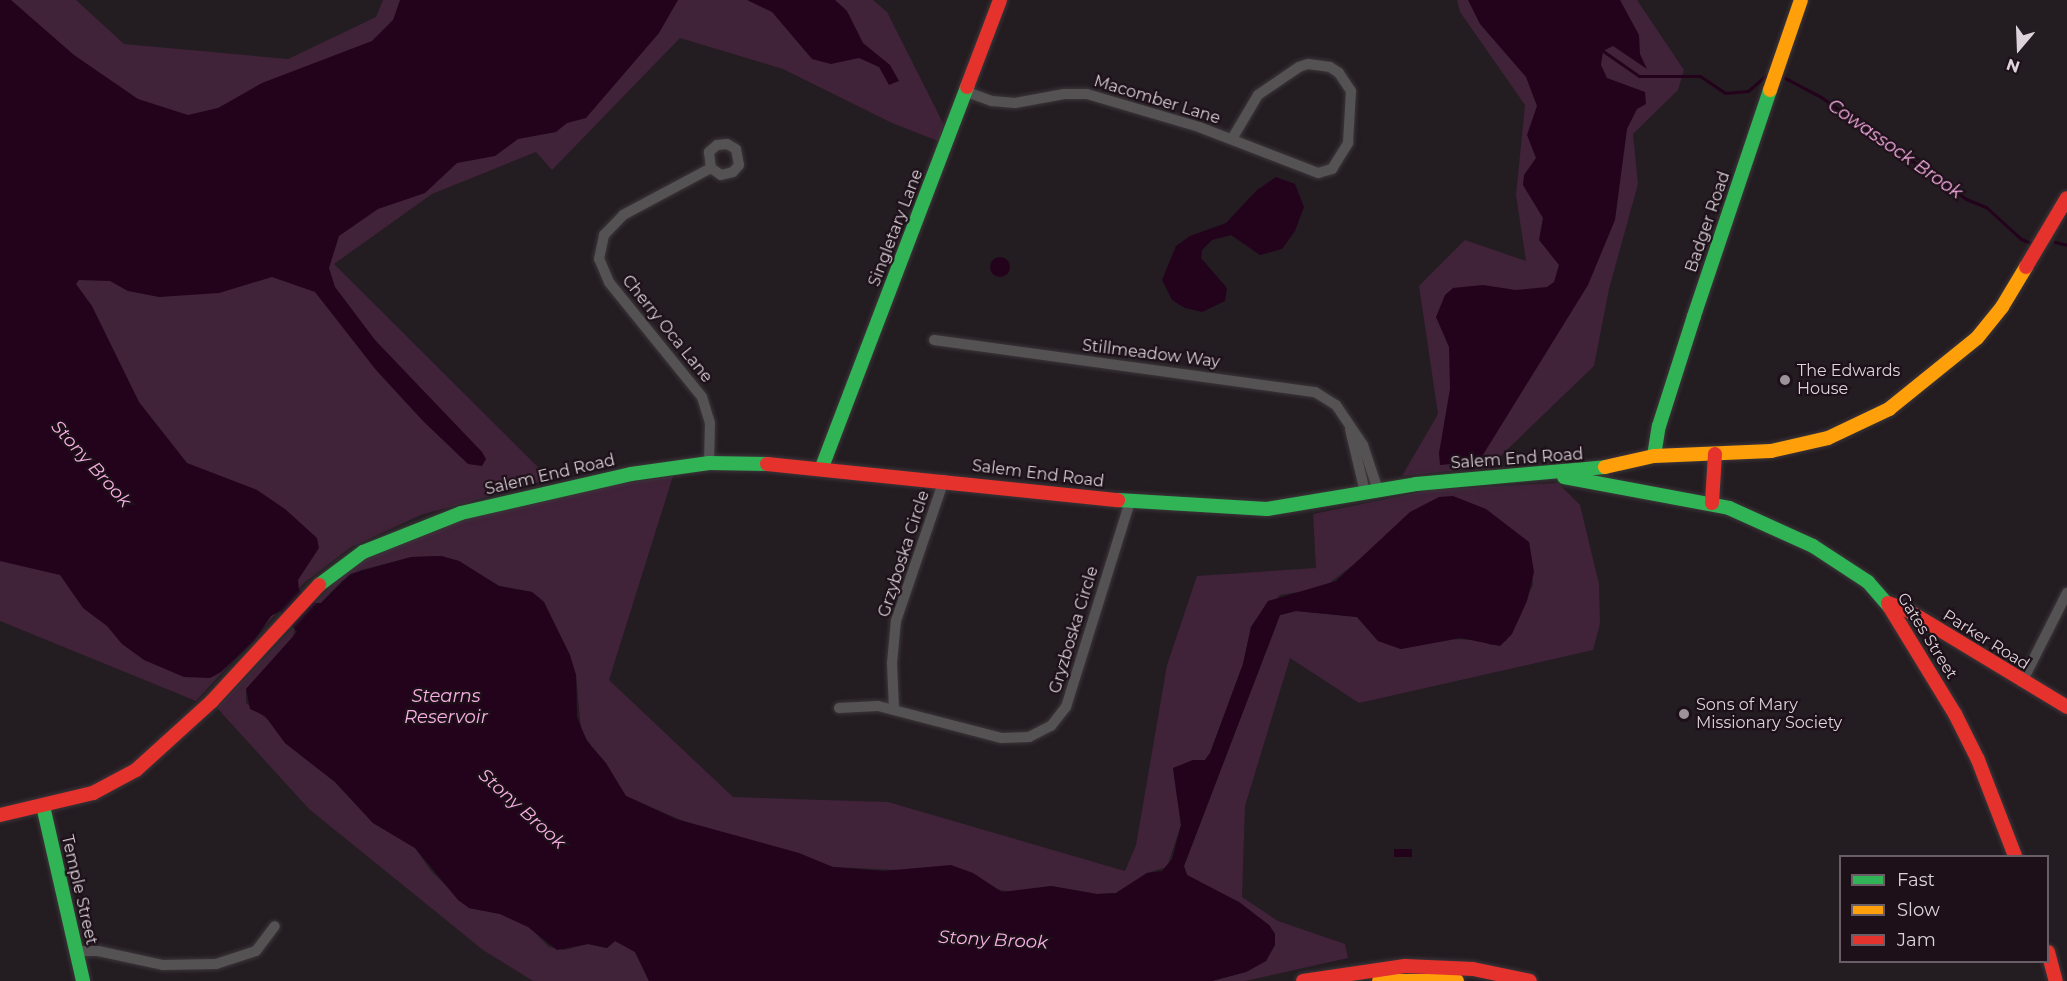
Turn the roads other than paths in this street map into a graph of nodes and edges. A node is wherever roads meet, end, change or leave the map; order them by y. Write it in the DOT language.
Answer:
graph roads {
  1 [pos="1000,0"];
  2 [pos="1801,0"];
  3 [pos="967,92"];
  4 [pos="1232,139"];
  5 [pos="711,168"];
  6 [pos="2067,198"];
  7 [pos="934,340"];
  8 [pos="1714,454"];
  9 [pos="1654,456"];
  10 [pos="709,463"];
  11 [pos="1623,464"];
  12 [pos="822,467"];
  13 [pos="1541,474"];
  14 [pos="944,480"];
  15 [pos="1371,491"];
  16 [pos="1659,493"];
  17 [pos="1130,501"];
  18 [pos="1712,503"];
  19 [pos="2067,592"];
  20 [pos="1888,603"];
  21 [pos="2022,682"];
  22 [pos="2067,707"];
  23 [pos="839,708"];
  24 [pos="894,709"];
  25 [pos="44,806"];
  26 [pos="0,815"];
  27 [pos="2015,855"];
  28 [pos="275,926"];
  29 [pos="76,951"];
  30 [pos="2049,956"];
  31 [pos="83,981"];
  32 [pos="1303,981"];
  33 [pos="1379,981"];
  34 [pos="1457,981"];
  35 [pos="1530,981"];
  36 [pos="2056,981"];
  1 -- 3 [label="main road, Singletary Lane"];
  2 -- 9 [label="main road, Badger Road"];
  3 -- 4 [label="street, Macomber Lane"];
  3 -- 12 [label="main road, Singletary Lane"];
  4 -- 4 [label="street, Macomber Lane"];
  5 -- 10 [label="street, Cherry Oca Lane"];
  6 -- 8 [label="main road, Salem End Road"];
  7 -- 15 [label="street, Stillmeadow Way"];
  8 -- 9 [label="main road, Salem End Road"];
  8 -- 18 [label="main road"];
  9 -- 11 [label="main road, Salem End Road"];
  10 -- 12 [label="main road, Salem End Road"];
  10 -- 25 [label="main road, Salem End Road"];
  11 -- 13 [label="main road, Salem End Road"];
  11 -- 16 [label="main road, Gates Street"];
  12 -- 14 [label="main road, Salem End Road"];
  13 -- 15 [label="main road, Salem End Road"];
  13 -- 16 [label="main road, Gates Street"];
  14 -- 17 [label="main road, Salem End Road"];
  14 -- 24 [label="street, Grzyboska Circle"];
  15 -- 17 [label="main road, Salem End Road"];
  16 -- 18 [label="main road, Gates Street"];
  17 -- 24 [label="street, Gryzboska Circle"];
  18 -- 20 [label="main road, Gates Street"];
  19 -- 21 [label="street"];
  20 -- 21 [label="main road, Parker Road"];
  20 -- 27 [label="main road, Gates Street"];
  21 -- 22 [label="main road, Parker Road"];
  23 -- 24 [label="street, Gryzboska Circle"];
  25 -- 26 [label="main road, Salem End Road"];
  25 -- 29 [label="main road, Temple Street"];
  28 -- 29 [label="street"];
  29 -- 31 [label="main road, Temple Street"];
  30 -- 36 [label="main road"];
  32 -- 35 [label="main road"];
  33 -- 34 [label="main road"];
}
